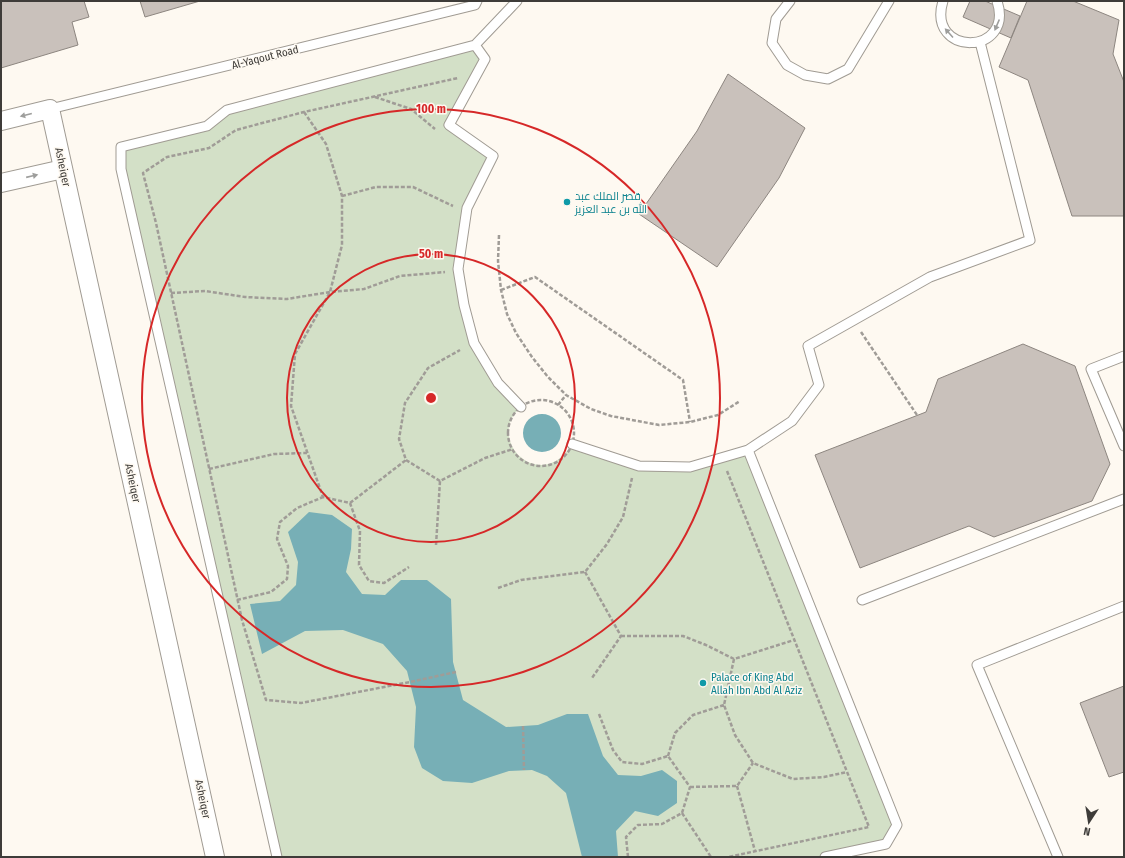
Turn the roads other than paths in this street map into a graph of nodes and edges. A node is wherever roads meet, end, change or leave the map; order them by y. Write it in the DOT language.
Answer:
graph roads {
  1 [pos="477,1"];
  2 [pos="517,1"];
  3 [pos="790,1"];
  4 [pos="889,1"];
  5 [pos="943,1"];
  6 [pos="997,1"];
  7 [pos="980,42"];
  8 [pos="475,45"];
  9 [pos="50,109"];
  10 [pos="1,121"];
  11 [pos="63,169"];
  12 [pos="1,183"];
  13 [pos="1124,356"];
  14 [pos="521,407"];
  15 [pos="572,444"];
  16 [pos="1124,446"];
  17 [pos="748,450"];
  18 [pos="1124,499"];
  19 [pos="862,600"];
  20 [pos="1124,606"];
  21 [pos="215,857"];
  22 [pos="277,857"];
  23 [pos="825,857"];
  24 [pos="1058,857"];
  1 -- 9 [label="lane, Al-Yaqout Road"];
  2 -- 8 [label="lane"];
  3 -- 4 [label="lane"];
  7 -- 5 [label="lane, one-way"];
  6 -- 7 [label="lane, one-way"];
  7 -- 17 [label="lane"];
  8 -- 14 [label="lane"];
  8 -- 22 [label="lane"];
  9 -- 10 [label="street, one-way"];
  9 -- 11 [label="street, Asheiqer"];
  12 -- 11 [label="street, one-way"];
  11 -- 21 [label="street, Asheiqer"];
  13 -- 16 [label="lane"];
  15 -- 17 [label="lane"];
  17 -- 23 [label="lane"];
  18 -- 19 [label="lane"];
  20 -- 24 [label="lane"];
}
